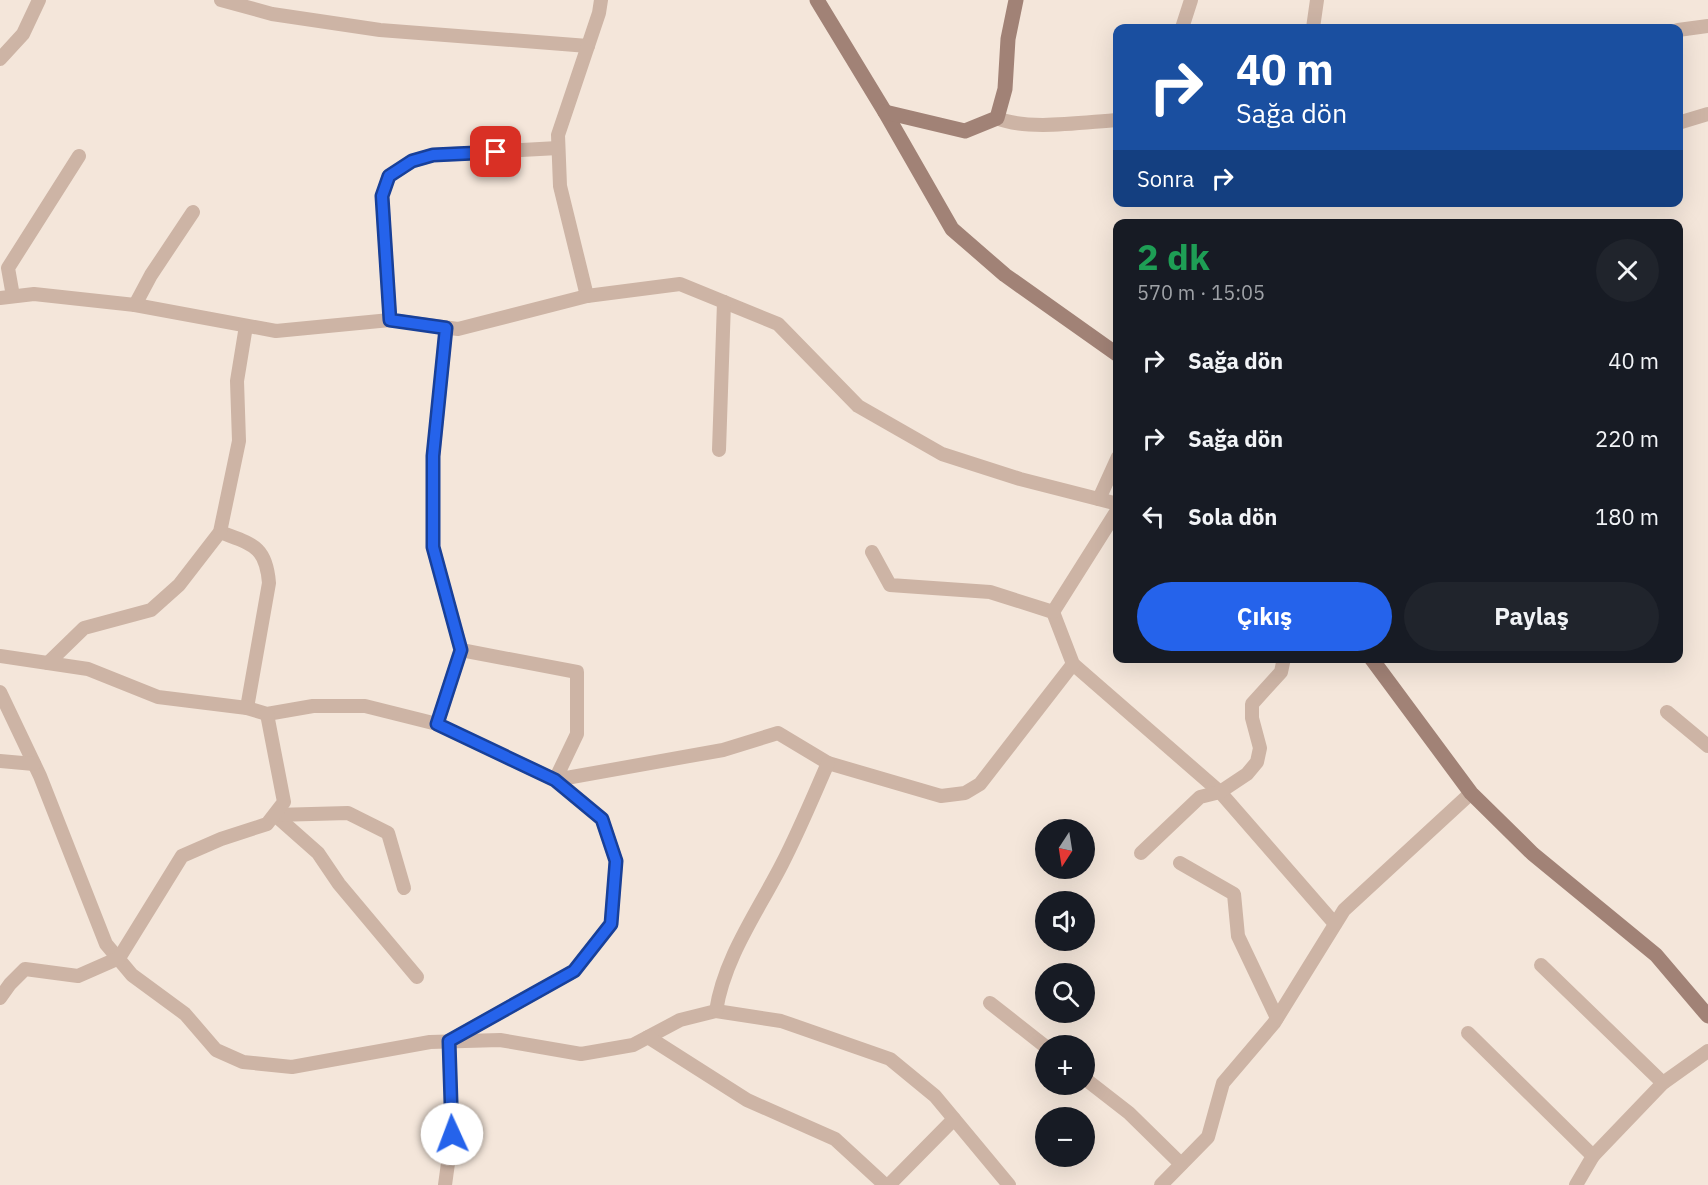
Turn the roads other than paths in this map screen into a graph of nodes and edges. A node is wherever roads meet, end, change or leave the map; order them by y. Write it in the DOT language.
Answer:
graph roads {
  1 [pos="39,0"];
  2 [pos="221,0"];
  3 [pos="601,0"];
  4 [pos="817,0"];
  5 [pos="1016,0"];
  6 [pos="1191,0"];
  7 [pos="1317,0"];
  8 [pos="1183,24"];
  9 [pos="1314,24"];
  10 [pos="1708,26"];
  11 [pos="1683,29"];
  12 [pos="588,46"];
  13 [pos="0,59"];
  14 [pos="885,112"];
  15 [pos="1708,114"];
  16 [pos="997,118"];
  17 [pos="1113,120"];
  18 [pos="1683,122"];
  19 [pos="558,148"];
  20 [pos="79,156"];
  21 [pos="193,212"];
  22 [pos="587,296"];
  23 [pos="6,297"];
  24 [pos="724,302"];
  25 [pos="135,305"];
  26 [pos="390,320"];
  27 [pos="246,326"];
  28 [pos="446,328"];
  29 [pos="1113,352"];
  30 [pos="719,450"];
  31 [pos="1113,469"];
  32 [pos="1099,499"];
  33 [pos="1113,503"];
  34 [pos="1113,517"];
  35 [pos="220,532"];
  36 [pos="872,552"];
  37 [pos="1053,612"];
  38 [pos="461,650"];
  39 [pos="0,656"];
  40 [pos="48,663"];
  41 [pos="1283,663"];
  42 [pos="1375,663"];
  43 [pos="1072,664"];
  44 [pos="0,692"];
  45 [pos="247,708"];
  46 [pos="1667,712"];
  47 [pos="267,714"];
  48 [pos="437,724"];
  49 [pos="1708,746"];
  50 [pos="0,761"];
  51 [pos="828,763"];
  52 [pos="34,764"];
  53 [pos="555,780"];
  54 [pos="1221,792"];
  55 [pos="1472,793"];
  56 [pos="275,815"];
  57 [pos="1140,853"];
  58 [pos="1180,864"];
  59 [pos="404,888"];
  60 [pos="1335,924"];
  61 [pos="119,958"];
  62 [pos="1541,965"];
  63 [pos="417,977"];
  64 [pos="0,998"];
  65 [pos="990,1004"];
  66 [pos="716,1011"];
  67 [pos="1708,1016"];
  68 [pos="1277,1018"];
  69 [pos="1468,1034"];
  70 [pos="648,1037"];
  71 [pos="1035,1039"];
  72 [pos="449,1041"];
  73 [pos="1708,1051"];
  74 [pos="1663,1083"];
  75 [pos="1095,1087"];
  76 [pos="954,1119"];
  77 [pos="1593,1156"];
  78 [pos="1181,1164"];
  79 [pos="445,1185"];
  80 [pos="887,1185"];
  81 [pos="1009,1185"];
  82 [pos="1161,1185"];
  83 [pos="1576,1185"];
  1 -- 13 [label="street"];
  2 -- 12 [label="street"];
  3 -- 12 [label="street"];
  4 -- 14 [label="street"];
  5 -- 16 [label="street"];
  6 -- 8 [label="street"];
  7 -- 9 [label="street"];
  10 -- 11 [label="street"];
  12 -- 19 [label="street"];
  14 -- 16 [label="street"];
  14 -- 29 [label="street"];
  15 -- 18 [label="street"];
  16 -- 17 [label="street"];
  19 -- 22 [label="street"];
  19 -- 26 [label="street"];
  20 -- 23 [label="street"];
  21 -- 25 [label="street"];
  22 -- 24 [label="street"];
  22 -- 28 [label="street"];
  23 -- 25 [label="street"];
  24 -- 30 [label="street"];
  24 -- 32 [label="street"];
  25 -- 27 [label="street"];
  26 -- 27 [label="street"];
  26 -- 28 [label="street"];
  27 -- 35 [label="street"];
  28 -- 38 [label="street"];
  31 -- 32 [label="street"];
  32 -- 33 [label="street"];
  34 -- 37 [label="street"];
  35 -- 40 [label="street"];
  35 -- 45 [label="street"];
  36 -- 37 [label="street"];
  37 -- 43 [label="street"];
  38 -- 48 [label="street"];
  38 -- 53 [label="street"];
  39 -- 40 [label="street"];
  40 -- 45 [label="street"];
  41 -- 54 [label="street"];
  42 -- 55 [label="street"];
  43 -- 51 [label="street"];
  43 -- 54 [label="street"];
  44 -- 52 [label="street"];
  45 -- 47 [label="street"];
  46 -- 49 [label="street"];
  47 -- 48 [label="street"];
  47 -- 56 [label="street"];
  48 -- 53 [label="street"];
  50 -- 52 [label="street"];
  51 -- 53 [label="street"];
  51 -- 66 [label="street"];
  52 -- 61 [label="street"];
  53 -- 72 [label="street"];
  54 -- 57 [label="street"];
  54 -- 60 [label="street"];
  55 -- 60 [label="street"];
  55 -- 67 [label="street"];
  56 -- 59 [label="street"];
  56 -- 61 [label="street"];
  56 -- 63 [label="street"];
  58 -- 68 [label="street"];
  60 -- 68 [label="street"];
  61 -- 64 [label="street"];
  61 -- 72 [label="street"];
  62 -- 74 [label="street"];
  65 -- 71 [label="street"];
  66 -- 70 [label="street"];
  66 -- 76 [label="street"];
  68 -- 78 [label="street"];
  69 -- 77 [label="street"];
  70 -- 72 [label="street"];
  70 -- 80 [label="street"];
  72 -- 79 [label="street"];
  73 -- 74 [label="street"];
  74 -- 77 [label="street"];
  75 -- 78 [label="street"];
  76 -- 80 [label="street"];
  76 -- 81 [label="street"];
  77 -- 83 [label="street"];
  78 -- 82 [label="street"];
}
